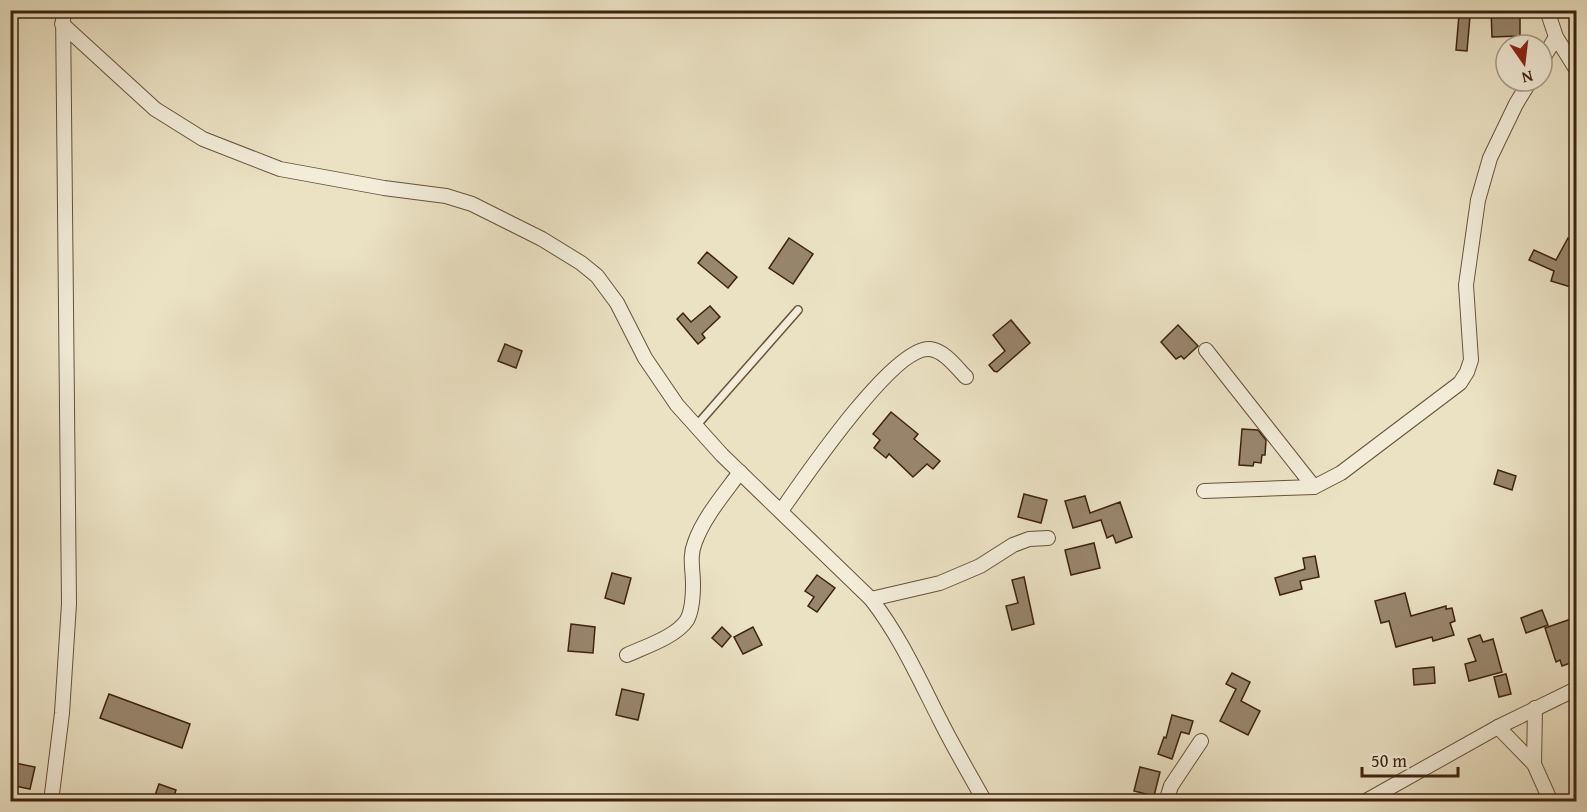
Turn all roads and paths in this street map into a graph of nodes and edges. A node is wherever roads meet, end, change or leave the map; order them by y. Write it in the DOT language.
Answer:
graph roads {
  1 [pos="1547,10"];
  2 [pos="62,17"];
  3 [pos="1556,37"];
  4 [pos="1554,40"];
  5 [pos="1576,69"];
  6 [pos="1523,93"];
  7 [pos="798,310"];
  8 [pos="1206,351"];
  9 [pos="966,377"];
  10 [pos="696,426"];
  11 [pos="740,472"];
  12 [pos="1314,487"];
  13 [pos="1204,491"];
  14 [pos="781,512"];
  15 [pos="1048,538"];
  16 [pos="871,599"];
  17 [pos="627,655"];
  18 [pos="1576,689"];
  19 [pos="1535,708"];
  20 [pos="1498,727"];
  21 [pos="1200,741"];
  22 [pos="1534,764"];
  23 [pos="51,801"];
  24 [pos="986,801"];
  25 [pos="1166,801"];
  26 [pos="1364,801"];
  27 [pos="1551,801"];
  1 -- 3 [label="street"];
  2 -- 10 [label="street"];
  2 -- 23 [label="street"];
  3 -- 4 [label="street"];
  3 -- 5 [label="street"];
  6 -- 12 [label="street"];
  7 -- 10 [label="lane"];
  8 -- 12 [label="street"];
  9 -- 14 [label="street"];
  10 -- 11 [label="street"];
  11 -- 14 [label="street"];
  11 -- 17 [label="street"];
  12 -- 13 [label="street"];
  14 -- 16 [label="street"];
  15 -- 16 [label="street"];
  16 -- 24 [label="street"];
  18 -- 19 [label="street"];
  19 -- 20 [label="street"];
  19 -- 22 [label="street"];
  20 -- 22 [label="street"];
  20 -- 26 [label="street"];
  21 -- 25 [label="street"];
  22 -- 27 [label="street"];
}
